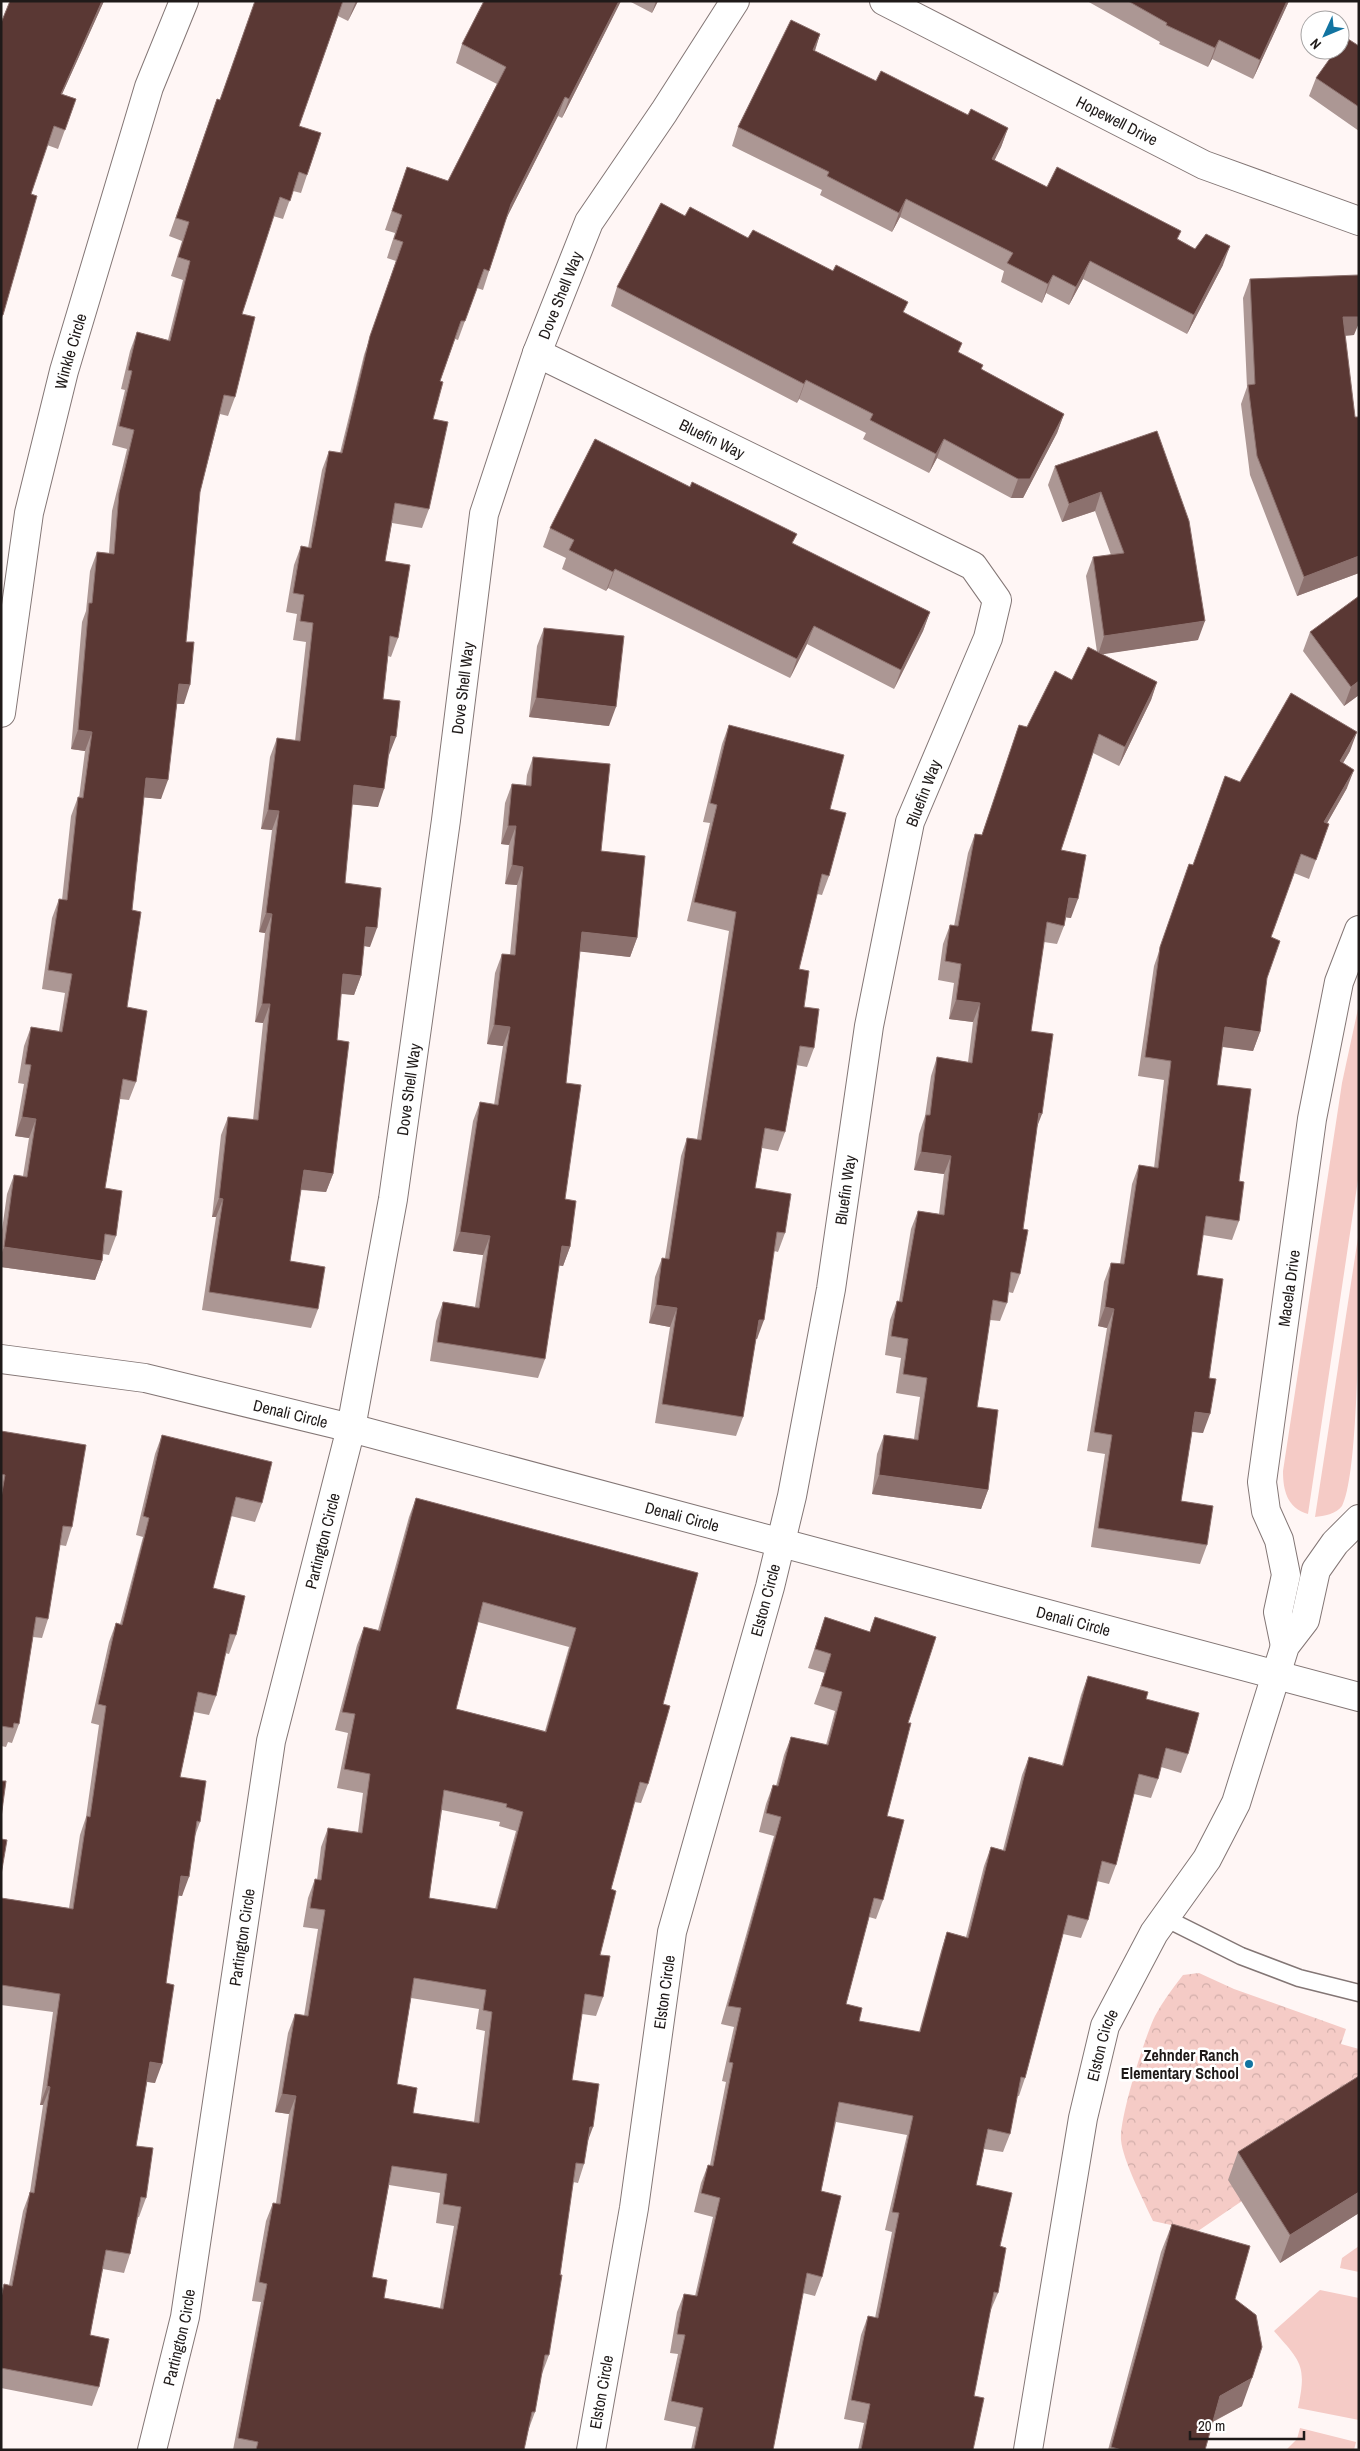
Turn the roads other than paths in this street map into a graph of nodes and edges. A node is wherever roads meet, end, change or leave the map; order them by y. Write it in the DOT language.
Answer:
graph roads {
  1 [pos="184,1"];
  2 [pos="735,1"];
  3 [pos="884,1"];
  4 [pos="1359,221"];
  5 [pos="537,352"];
  6 [pos="1,712"];
  7 [pos="1359,930"];
  8 [pos="1,1359"];
  9 [pos="351,1428"];
  10 [pos="1359,1519"];
  11 [pos="780,1543"];
  12 [pos="1285,1646"];
  13 [pos="1276,1675"];
  14 [pos="1359,1697"];
  15 [pos="1165,1918"];
  16 [pos="1359,1993"];
  17 [pos="152,2450"];
  18 [pos="591,2450"];
  19 [pos="1028,2450"];
  1 -- 6 [label="street, Winkle Circle"];
  2 -- 5 [label="street, Dove Shell Way"];
  3 -- 4 [label="street, Hopewell Drive"];
  5 -- 9 [label="street, Dove Shell Way"];
  5 -- 11 [label="street, Bluefin Way"];
  7 -- 12 [label="street, Macela Drive"];
  8 -- 9 [label="street, Denali Circle"];
  9 -- 11 [label="street, Denali Circle"];
  9 -- 17 [label="street, Partington Circle"];
  10 -- 12 [label="street, Macela Drive"];
  11 -- 13 [label="street, Denali Circle"];
  11 -- 18 [label="street, Elston Circle"];
  12 -- 13 [label="street, Macela Drive"];
  13 -- 14 [label="street, Denali Circle"];
  13 -- 15 [label="street, Elston Circle"];
  15 -- 16 [label="lane"];
  15 -- 19 [label="street, Elston Circle"];
}
